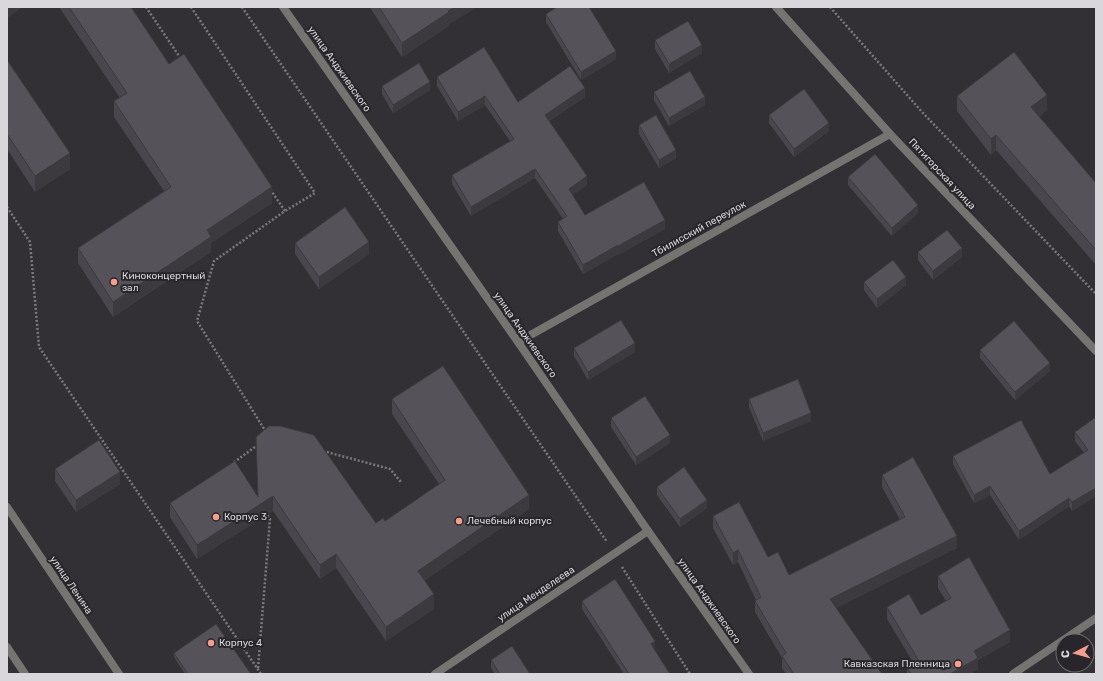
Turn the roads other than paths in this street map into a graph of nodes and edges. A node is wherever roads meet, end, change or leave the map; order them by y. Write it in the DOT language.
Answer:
graph roads {
  1 [pos="283,7"];
  2 [pos="776,7"];
  3 [pos="890,134"];
  4 [pos="518,342"];
  5 [pos="1096,352"];
  6 [pos="7,507"];
  7 [pos="648,531"];
  8 [pos="1096,618"];
  9 [pos="7,647"];
  10 [pos="25,674"];
  11 [pos="119,674"];
  12 [pos="435,674"];
  13 [pos="749,674"];
  14 [pos="1013,674"];
  1 -- 4 [label="street, улица Анджиевского"];
  2 -- 3 [label="street, Пятигорская улица"];
  3 -- 4 [label="street, Тбилисский переулок"];
  3 -- 5 [label="street, Пятигорская улица"];
  4 -- 7 [label="street, улица Анджиевского"];
  6 -- 11 [label="street, улица Ленина"];
  7 -- 12 [label="street, улица Менделеева"];
  7 -- 13 [label="street, улица Анджиевского"];
  8 -- 14 [label="street"];
  9 -- 10 [label="street"];
}
